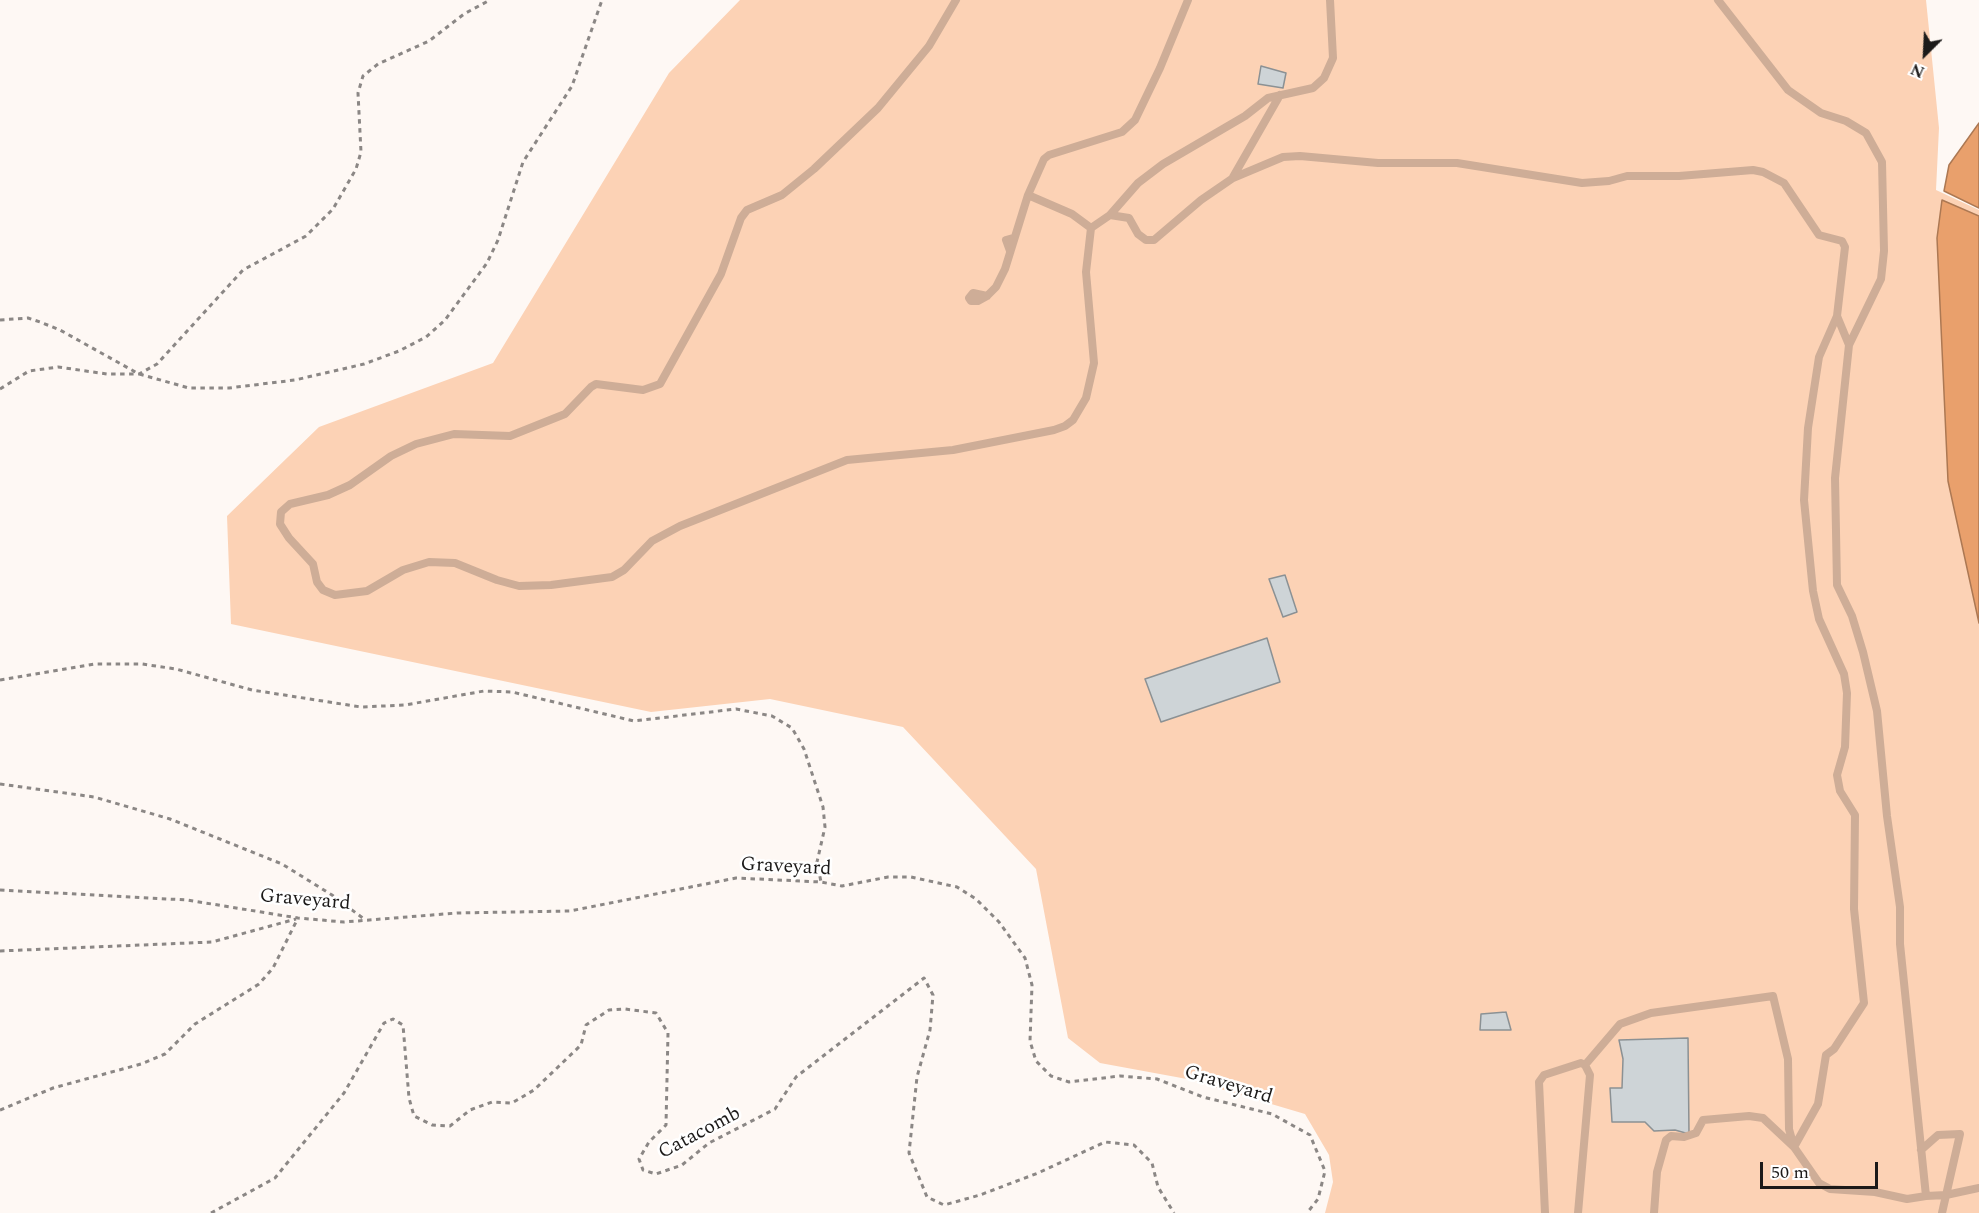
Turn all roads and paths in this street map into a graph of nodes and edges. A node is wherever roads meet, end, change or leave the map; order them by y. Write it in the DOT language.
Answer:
graph roads {
  1 [pos="490,0"];
  2 [pos="602,0"];
  3 [pos="956,0"];
  4 [pos="1188,0"];
  5 [pos="1330,0"];
  6 [pos="1718,0"];
  7 [pos="1280,95"];
  8 [pos="1233,178"];
  9 [pos="1028,195"];
  10 [pos="1110,215"];
  11 [pos="1091,228"];
  12 [pos="987,296"];
  13 [pos="1837,315"];
  14 [pos="0,320"];
  15 [pos="1849,345"];
  16 [pos="140,374"];
  17 [pos="0,389"];
  18 [pos="0,680"];
  19 [pos="0,784"];
  20 [pos="821,882"];
  21 [pos="0,890"];
  22 [pos="298,918"];
  23 [pos="366,920"];
  24 [pos="0,951"];
  25 [pos="1585,1065"];
  26 [pos="0,1110"];
  27 [pos="1794,1147"];
  28 [pos="1922,1150"];
  29 [pos="1979,1188"];
  30 [pos="1946,1195"];
  31 [pos="1926,1196"];
  32 [pos="211,1213"];
  33 [pos="1174,1213"];
  34 [pos="1307,1213"];
  35 [pos="1545,1213"];
  36 [pos="1578,1213"];
  37 [pos="1654,1213"];
  38 [pos="1942,1213"];
  1 -- 16 [label="path"];
  2 -- 16 [label="path"];
  3 -- 11 [label="lane"];
  4 -- 9 [label="lane"];
  5 -- 7 [label="lane"];
  6 -- 15 [label="lane"];
  7 -- 8 [label="lane"];
  7 -- 10 [label="lane"];
  8 -- 10 [label="lane"];
  8 -- 13 [label="lane"];
  9 -- 11 [label="lane"];
  9 -- 12 [label="lane"];
  10 -- 11 [label="lane"];
  13 -- 15 [label="lane"];
  13 -- 27 [label="lane"];
  14 -- 16 [label="path"];
  15 -- 28 [label="lane"];
  16 -- 17 [label="path"];
  18 -- 20 [label="path"];
  19 -- 23 [label="path"];
  20 -- 23 [label="path, Graveyard"];
  20 -- 34 [label="path, Graveyard"];
  21 -- 22 [label="path, Graveyard"];
  22 -- 23 [label="path, Graveyard"];
  22 -- 24 [label="path"];
  22 -- 26 [label="path"];
  25 -- 27 [label="lane"];
  25 -- 35 [label="lane"];
  25 -- 36 [label="lane"];
  27 -- 31 [label="lane"];
  27 -- 37 [label="lane"];
  28 -- 30 [label="lane"];
  28 -- 31 [label="lane"];
  29 -- 30 [label="lane"];
  30 -- 31 [label="lane"];
  30 -- 38 [label="lane"];
  32 -- 33 [label="path, Catacomb"];
}
